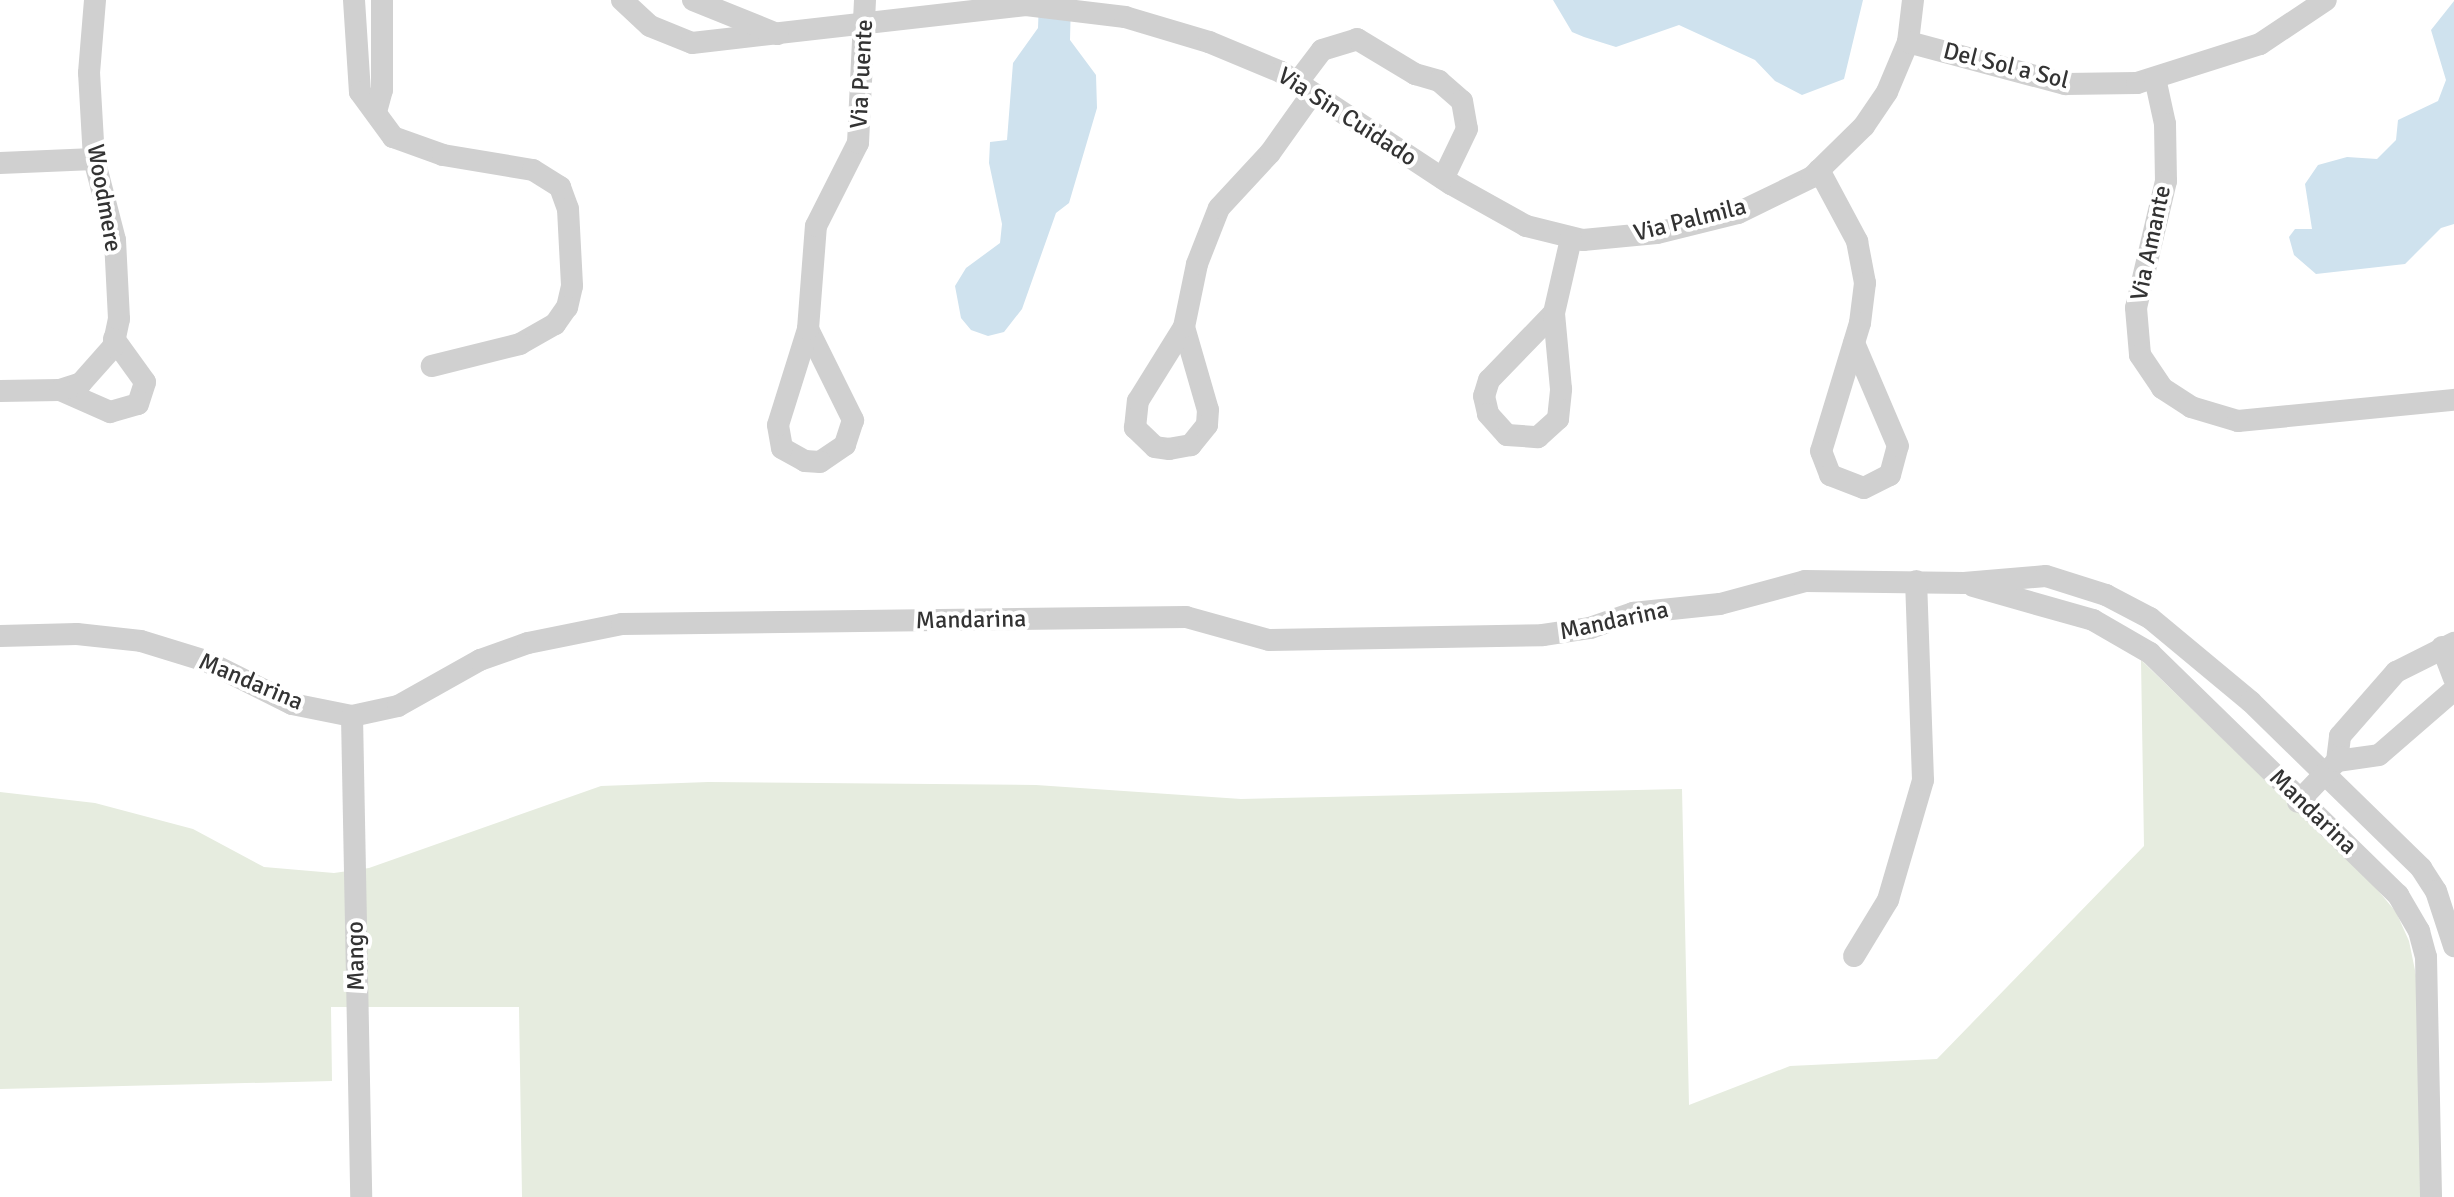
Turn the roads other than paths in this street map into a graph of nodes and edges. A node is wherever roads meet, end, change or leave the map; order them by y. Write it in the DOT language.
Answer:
graph roads {
  1 [pos="95,0"];
  2 [pos="354,0"];
  3 [pos="382,0"];
  4 [pos="693,0"];
  5 [pos="865,0"];
  6 [pos="1913,0"];
  7 [pos="2326,0"];
  8 [pos="635,5"];
  9 [pos="866,24"];
  10 [pos="782,36"];
  11 [pos="1908,42"];
  12 [pos="2155,78"];
  13 [pos="1304,89"];
  14 [pos="376,112"];
  15 [pos="94,159"];
  16 [pos="0,163"];
  17 [pos="1819,170"];
  18 [pos="1443,179"];
  19 [pos="1571,239"];
  20 [pos="1554,313"];
  21 [pos="1184,327"];
  22 [pos="808,329"];
  23 [pos="114,339"];
  24 [pos="1854,343"];
  25 [pos="432,366"];
  26 [pos="71,386"];
  27 [pos="0,391"];
  28 [pos="2454,400"];
  29 [pos="1916,581"];
  30 [pos="1964,583"];
  31 [pos="0,636"];
  32 [pos="2448,645"];
  33 [pos="2454,679"];
  34 [pos="2454,690"];
  35 [pos="2251,702"];
  36 [pos="352,716"];
  37 [pos="2226,725"];
  38 [pos="2330,768"];
  39 [pos="2298,802"];
  40 [pos="2411,857"];
  41 [pos="2387,883"];
  42 [pos="2454,946"];
  43 [pos="1854,956"];
  44 [pos="361,1197"];
  45 [pos="2431,1197"];
  1 -- 15 [label="street, Woodmere"];
  2 -- 14 [label="street"];
  3 -- 14 [label="street"];
  4 -- 10 [label="street"];
  5 -- 9 [label="street, Via Puente"];
  6 -- 11 [label="street, Via Palmila"];
  7 -- 12 [label="street, Del Sol a Sol"];
  8 -- 10 [label="street, Via Sin Cuidado"];
  9 -- 10 [label="street, Via Sin Cuidado"];
  9 -- 13 [label="street, Via Sin Cuidado"];
  9 -- 22 [label="street, Via Puente"];
  11 -- 12 [label="street, Del Sol a Sol"];
  11 -- 17 [label="street, Via Palmila"];
  12 -- 28 [label="street, Via Amante"];
  13 -- 18 [label="street, Via Sin Cuidado"];
  13 -- 18 [label="street"];
  13 -- 21 [label="street"];
  14 -- 25 [label="street"];
  15 -- 16 [label="street"];
  15 -- 23 [label="street, Woodmere"];
  17 -- 19 [label="street, Via Palmila"];
  17 -- 24 [label="street"];
  18 -- 19 [label="street, Via Sin Cuidado"];
  19 -- 20 [label="street"];
  20 -- 20 [label="street"];
  21 -- 21 [label="street"];
  22 -- 22 [label="street, Via Puente"];
  23 -- 26 [label="street, Woodmere"];
  23 -- 26 [label="street"];
  24 -- 24 [label="street"];
  26 -- 27 [label="street"];
  29 -- 30 [label="street, Mandarina"];
  29 -- 36 [label="street, Mandarina"];
  29 -- 43 [label="street"];
  30 -- 35 [label="street, Mandarina"];
  30 -- 37 [label="street, Mandarina"];
  31 -- 36 [label="street, Mandarina"];
  32 -- 33 [label="street"];
  32 -- 38 [label="street"];
  34 -- 38 [label="street"];
  35 -- 37 [label="street"];
  35 -- 38 [label="street, Mandarina"];
  36 -- 44 [label="street, Mango"];
  37 -- 39 [label="street, Mandarina"];
  38 -- 39 [label="street"];
  38 -- 40 [label="street, Mandarina"];
  39 -- 41 [label="street, Mandarina"];
  40 -- 41 [label="street"];
  40 -- 42 [label="street, Mandarina"];
  41 -- 45 [label="street, Mandarina"];
}
